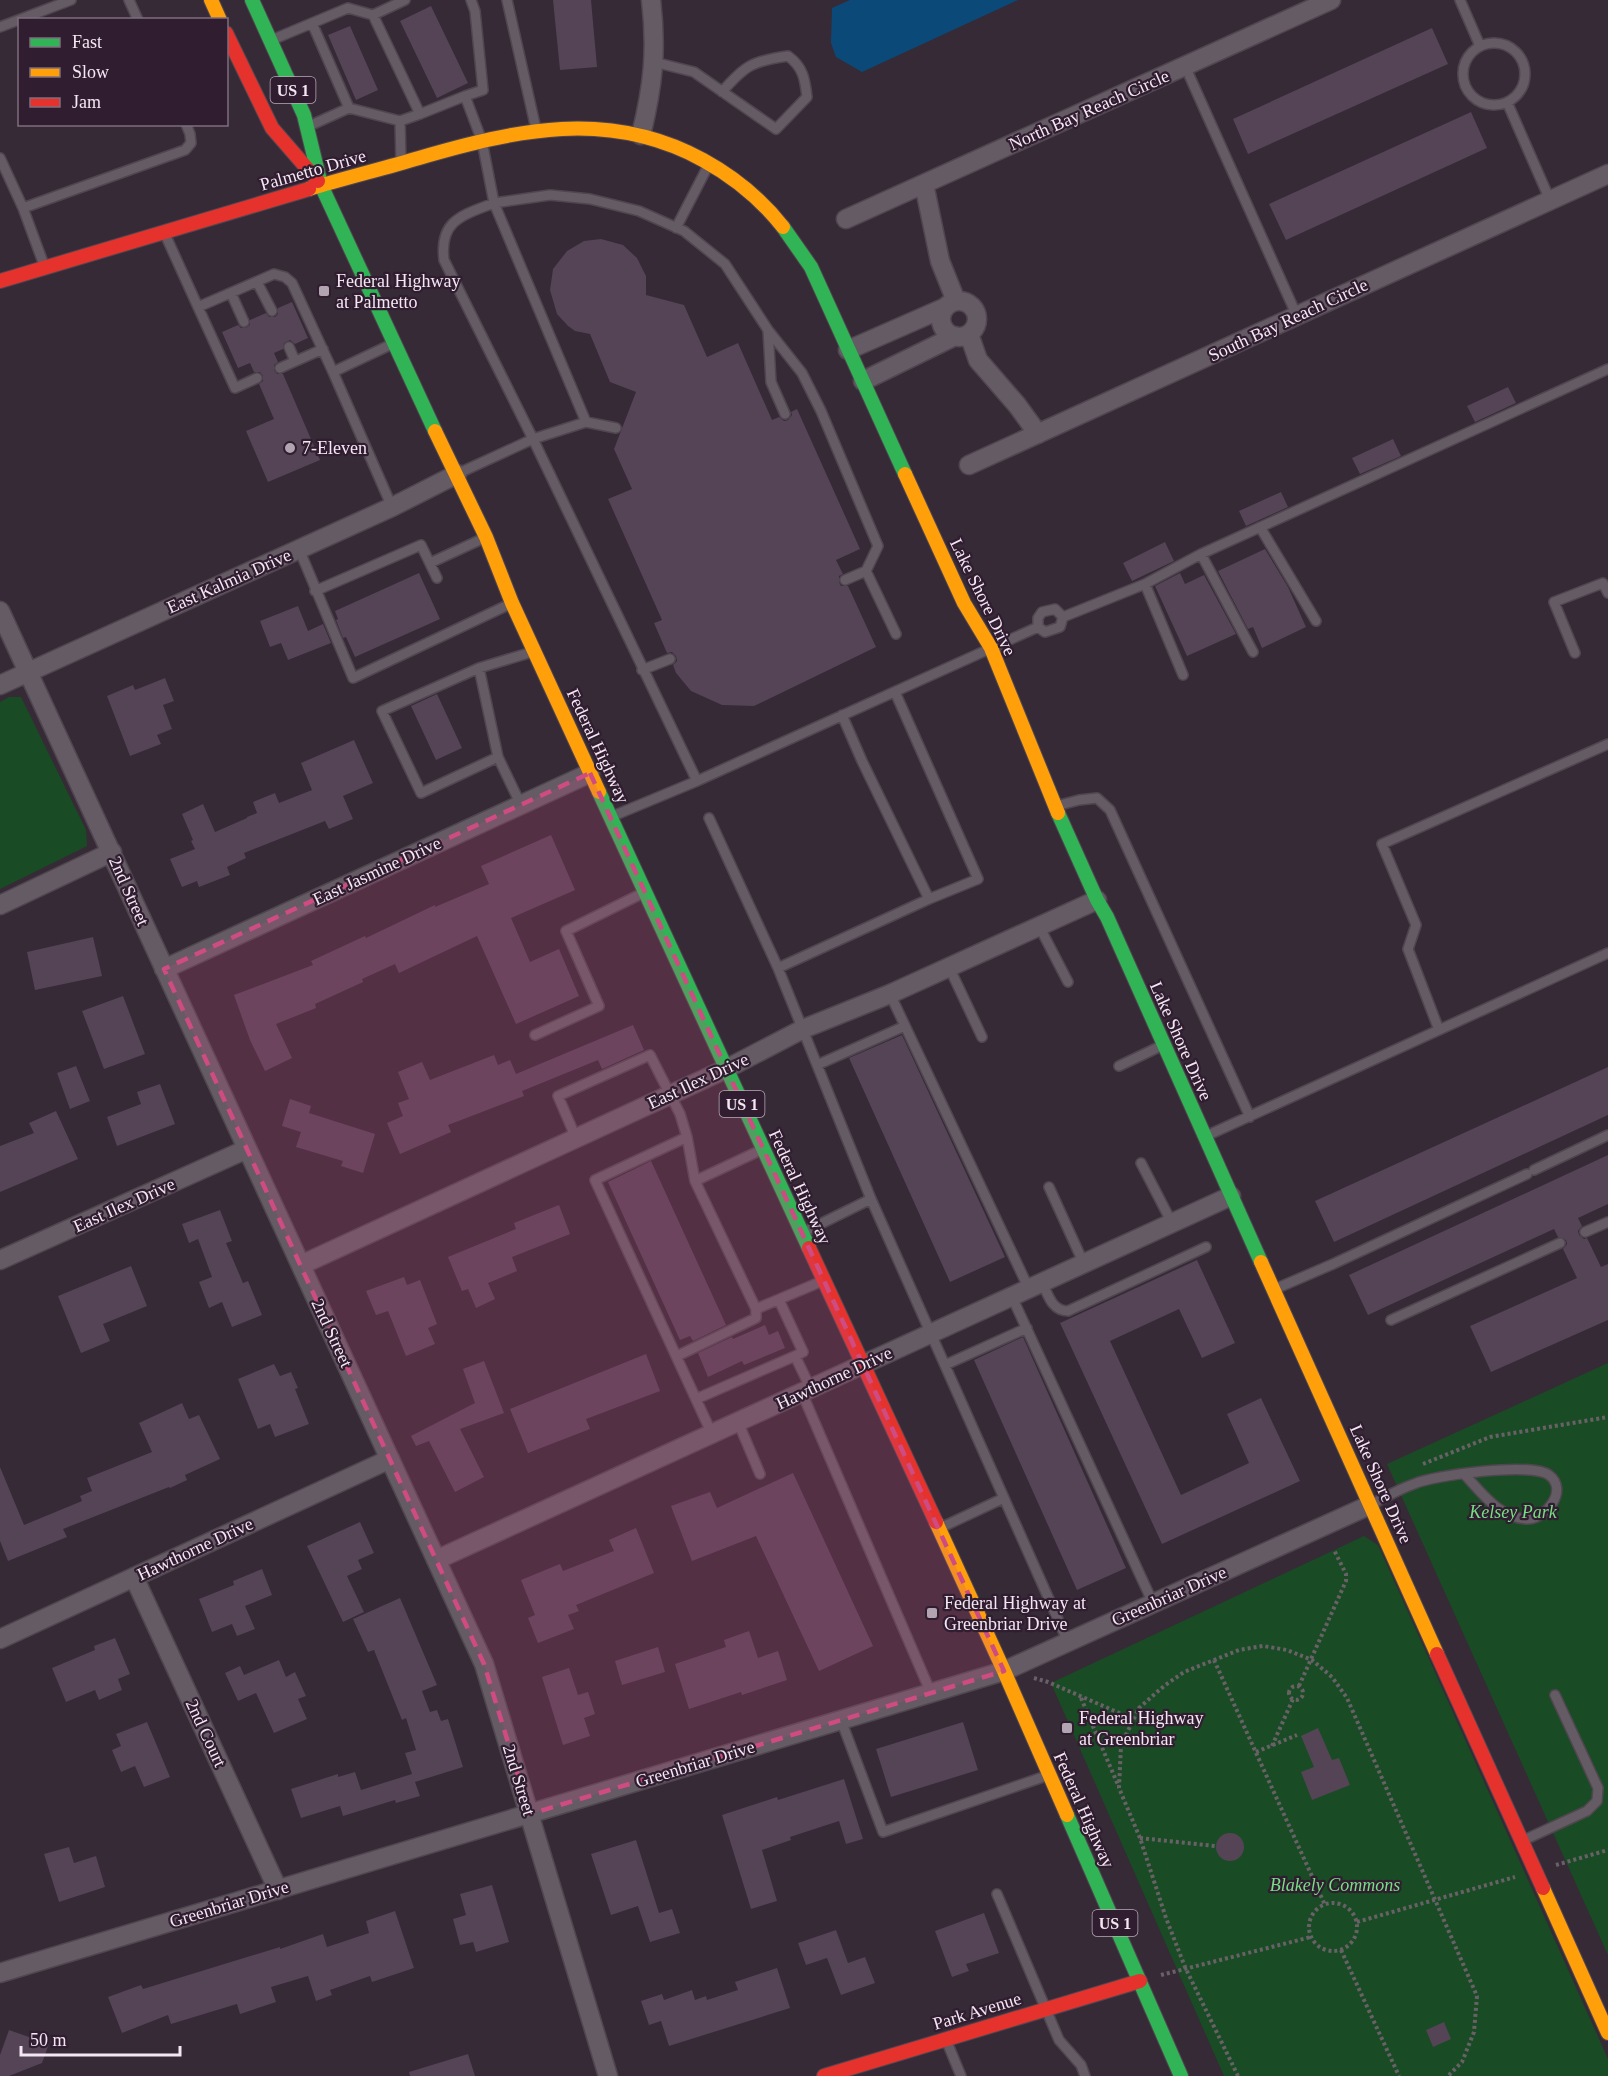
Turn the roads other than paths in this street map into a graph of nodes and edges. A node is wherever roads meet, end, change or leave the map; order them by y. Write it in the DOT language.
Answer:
graph roads {
  1 [pos="71,0"];
  2 [pos="129,0"];
  3 [pos="211,0"];
  4 [pos="252,0"];
  5 [pos="405,0"];
  6 [pos="471,0"];
  7 [pos="507,0"];
  8 [pos="651,0"];
  9 [pos="1331,0"];
  10 [pos="1460,0"];
  11 [pos="374,15"];
  12 [pos="24,18"];
  13 [pos="137,18"];
  14 [pos="219,18"];
  15 [pos="18,20"];
  16 [pos="312,23"];
  17 [pos="0,27"];
  18 [pos="228,37"];
  19 [pos="270,41"];
  20 [pos="1480,46"];
  21 [pos="654,62"];
  22 [pos="1185,66"];
  23 [pos="722,92"];
  24 [pos="465,96"];
  25 [pos="1507,102"];
  26 [pos="349,108"];
  27 [pos="420,114"];
  28 [pos="400,121"];
  29 [pos="187,126"];
  30 [pos="306,127"];
  31 [pos="536,129"];
  32 [pos="641,135"];
  33 [pos="482,141"];
  34 [pos="0,158"];
  35 [pos="402,163"];
  36 [pos="709,163"];
  37 [pos="1608,174"];
  38 [pos="924,184"];
  39 [pos="321,185"];
  40 [pos="1550,200"];
  41 [pos="494,203"];
  42 [pos="23,208"];
  43 [pos="846,219"];
  44 [pos="676,228"];
  45 [pos="164,232"];
  46 [pos="45,267"];
  47 [pos="0,281"];
  48 [pos="257,282"];
  49 [pos="231,292"];
  50 [pos="951,304"];
  51 [pos="198,307"];
  52 [pos="272,311"];
  53 [pos="1297,316"];
  54 [pos="244,322"];
  55 [pos="768,330"];
  56 [pos="962,335"];
  57 [pos="393,344"];
  58 [pos="289,347"];
  59 [pos="323,349"];
  60 [pos="849,350"];
  61 [pos="296,361"];
  62 [pos="280,368"];
  63 [pos="1608,369"];
  64 [pos="333,372"];
  65 [pos="257,378"];
  66 [pos="863,381"];
  67 [pos="785,414"];
  68 [pos="586,422"];
  69 [pos="616,428"];
  70 [pos="1038,434"];
  71 [pos="533,439"];
  72 [pos="969,465"];
  73 [pos="457,474"];
  74 [pos="392,507"];
  75 [pos="1260,527"];
  76 [pos="486,537"];
  77 [pos="299,549"];
  78 [pos="1201,554"];
  79 [pos="430,563"];
  80 [pos="866,571"];
  81 [pos="437,578"];
  82 [pos="845,580"];
  83 [pos="1145,584"];
  84 [pos="315,591"];
  85 [pos="1608,593"];
  86 [pos="512,603"];
  87 [pos="0,611"];
  88 [pos="1063,617"];
  89 [pos="1316,621"];
  90 [pos="1038,627"];
  91 [pos="896,634"];
  92 [pos="991,648"];
  93 [pos="534,651"];
  94 [pos="1253,652"];
  95 [pos="1575,654"];
  96 [pos="670,659"];
  97 [pos="479,668"];
  98 [pos="642,670"];
  99 [pos="28,672"];
  100 [pos="1183,675"];
  101 [pos="0,685"];
  102 [pos="895,692"];
  103 [pos="842,715"];
  104 [pos="1608,744"];
  105 [pos="498,757"];
  106 [pos="590,773"];
  107 [pos="696,781"];
  108 [pos="521,805"];
  109 [pos="1055,806"];
  110 [pos="610,817"];
  111 [pos="709,818"];
  112 [pos="112,852"];
  113 [pos="645,892"];
  114 [pos="929,899"];
  115 [pos="1097,900"];
  116 [pos="0,905"];
  117 [pos="1039,926"];
  118 [pos="1608,953"];
  119 [pos="949,967"];
  120 [pos="778,968"];
  121 [pos="164,969"];
  122 [pos="1068,982"];
  123 [pos="891,994"];
  124 [pos="905,1026"];
  125 [pos="803,1029"];
  126 [pos="1439,1030"];
  127 [pos="535,1035"];
  128 [pos="982,1037"];
  129 [pos="1163,1045"];
  130 [pos="818,1065"];
  131 [pos="1119,1066"];
  132 [pos="726,1069"];
  133 [pos="670,1095"];
  134 [pos="1250,1117"];
  135 [pos="1608,1135"];
  136 [pos="687,1137"];
  137 [pos="1204,1137"];
  138 [pos="576,1138"];
  139 [pos="247,1149"];
  140 [pos="763,1149"];
  141 [pos="1141,1163"];
  142 [pos="695,1181"];
  143 [pos="1049,1187"];
  144 [pos="1231,1196"];
  145 [pos="871,1199"];
  146 [pos="1608,1222"];
  147 [pos="1172,1223"];
  148 [pos="1586,1232"];
  149 [pos="802,1233"];
  150 [pos="1560,1243"];
  151 [pos="1206,1247"];
  152 [pos="0,1260"];
  153 [pos="301,1264"];
  154 [pos="1084,1264"];
  155 [pos="824,1281"];
  156 [pos="1035,1286"];
  157 [pos="1273,1290"];
  158 [pos="1012,1297"];
  159 [pos="779,1300"];
  160 [pos="756,1309"];
  161 [pos="1391,1320"];
  162 [pos="1027,1328"];
  163 [pos="931,1334"];
  164 [pos="677,1356"];
  165 [pos="795,1356"];
  166 [pos="863,1365"];
  167 [pos="945,1365"];
  168 [pos="806,1391"];
  169 [pos="696,1399"];
  170 [pos="738,1422"];
  171 [pos="712,1434"];
  172 [pos="390,1459"];
  173 [pos="760,1474"];
  174 [pos="1464,1474"];
  175 [pos="1004,1498"];
  176 [pos="1370,1505"];
  177 [pos="938,1529"];
  178 [pos="436,1560"];
  179 [pos="134,1577"];
  180 [pos="1153,1603"];
  181 [pos="0,1639"];
  182 [pos="1068,1642"];
  183 [pos="1004,1671"];
  184 [pos="931,1693"];
  185 [pos="1555,1695"];
  186 [pos="841,1720"];
  187 [pos="1050,1775"];
  188 [pos="530,1814"];
  189 [pos="1522,1841"];
  190 [pos="278,1890"];
  191 [pos="997,1894"];
  192 [pos="0,1973"];
  193 [pos="1140,1981"];
  194 [pos="1047,2009"];
  195 [pos="1608,2033"];
  196 [pos="946,2039"];
  197 [pos="608,2076"];
  198 [pos="824,2076"];
  199 [pos="961,2076"];
  200 [pos="1085,2076"];
  201 [pos="1181,2076"];
  1 -- 12 [label="lane"];
  2 -- 13 [label="lane"];
  3 -- 14 [label="street"];
  4 -- 19 [label="street, Federal Highway / US 1"];
  5 -- 11 [label="lane"];
  6 -- 24 [label="lane"];
  7 -- 31 [label="lane"];
  8 -- 21 [label="street"];
  9 -- 22 [label="street, North Bay Reach Circle"];
  10 -- 20 [label="lane"];
  11 -- 16 [label="lane"];
  11 -- 27 [label="lane"];
  15 -- 17 [label="lane"];
  16 -- 19 [label="lane"];
  16 -- 26 [label="lane"];
  18 -- 39 [label="street, Federal Highway / US 1"];
  19 -- 30 [label="street, Federal Highway / US 1"];
  20 -- 25 [label="lane"];
  20 -- 25 [label="lane"];
  21 -- 23 [label="lane"];
  21 -- 32 [label="street"];
  22 -- 38 [label="street, North Bay Reach Circle"];
  22 -- 53 [label="lane"];
  23 -- 23 [label="lane"];
  24 -- 27 [label="lane"];
  24 -- 33 [label="lane"];
  25 -- 40 [label="lane"];
  26 -- 28 [label="lane"];
  26 -- 30 [label="lane"];
  27 -- 28 [label="lane"];
  28 -- 35 [label="lane"];
  29 -- 42 [label="lane"];
  30 -- 39 [label="street, Federal Highway / US 1"];
  31 -- 32 [label="street, Palmetto Drive"];
  31 -- 33 [label="street, Palmetto Drive"];
  32 -- 36 [label="street, Lake Shore Drive"];
  33 -- 35 [label="street, Palmetto Drive"];
  33 -- 41 [label="lane"];
  34 -- 42 [label="lane"];
  35 -- 39 [label="street, Palmetto Drive"];
  36 -- 44 [label="lane"];
  36 -- 60 [label="street, Lake Shore Drive"];
  37 -- 40 [label="street, South Bay Reach Circle"];
  38 -- 43 [label="street, North Bay Reach Circle"];
  38 -- 50 [label="street"];
  39 -- 45 [label="street, Palmetto Drive"];
  39 -- 57 [label="street, Federal Highway / US 1"];
  40 -- 53 [label="street, South Bay Reach Circle"];
  41 -- 44 [label="lane"];
  41 -- 68 [label="lane"];
  41 -- 71 [label="lane"];
  42 -- 46 [label="lane"];
  44 -- 55 [label="lane"];
  45 -- 46 [label="street, Palmetto Drive"];
  45 -- 51 [label="lane"];
  46 -- 47 [label="street, Palmetto Drive"];
  48 -- 49 [label="lane"];
  48 -- 52 [label="lane"];
  48 -- 59 [label="lane"];
  49 -- 51 [label="lane"];
  49 -- 54 [label="lane"];
  50 -- 56 [label="street"];
  50 -- 56 [label="street"];
  50 -- 60 [label="street"];
  51 -- 65 [label="lane"];
  53 -- 70 [label="street, South Bay Reach Circle"];
  55 -- 67 [label="lane"];
  55 -- 80 [label="lane"];
  56 -- 66 [label="street"];
  56 -- 70 [label="street"];
  57 -- 64 [label="lane"];
  57 -- 73 [label="street, Federal Highway / US 1"];
  58 -- 61 [label="lane"];
  59 -- 61 [label="lane"];
  59 -- 64 [label="lane"];
  60 -- 66 [label="street, Lake Shore Drive"];
  61 -- 62 [label="lane"];
  63 -- 75 [label="lane"];
  64 -- 74 [label="lane"];
  66 -- 92 [label="street, Lake Shore Drive"];
  68 -- 69 [label="lane"];
  68 -- 71 [label="lane"];
  70 -- 72 [label="street, South Bay Reach Circle"];
  71 -- 73 [label="lane"];
  71 -- 98 [label="lane"];
  73 -- 74 [label="street, East Kalmia Drive"];
  73 -- 76 [label="street, Federal Highway / US 1"];
  74 -- 77 [label="street, East Kalmia Drive"];
  75 -- 78 [label="lane"];
  75 -- 89 [label="lane"];
  76 -- 79 [label="lane"];
  76 -- 86 [label="street, Federal Highway / US 1"];
  77 -- 84 [label="lane"];
  77 -- 99 [label="street, East Kalmia Drive"];
  78 -- 83 [label="lane"];
  78 -- 94 [label="lane"];
  79 -- 81 [label="lane"];
  79 -- 84 [label="lane"];
  80 -- 82 [label="lane"];
  80 -- 91 [label="lane"];
  83 -- 88 [label="lane"];
  83 -- 100 [label="lane"];
  84 -- 86 [label="lane"];
  85 -- 95 [label="lane"];
  86 -- 93 [label="street, Federal Highway / US 1"];
  87 -- 99 [label="street, 2nd Street"];
  88 -- 90 [label="lane"];
  88 -- 90 [label="lane"];
  90 -- 92 [label="lane"];
  92 -- 102 [label="lane"];
  92 -- 109 [label="street, Lake Shore Drive"];
  93 -- 97 [label="lane"];
  93 -- 106 [label="street, Federal Highway / US 1"];
  96 -- 98 [label="lane"];
  97 -- 105 [label="lane"];
  97 -- 105 [label="lane"];
  98 -- 107 [label="lane"];
  99 -- 101 [label="street, East Kalmia Drive"];
  99 -- 112 [label="street, 2nd Street"];
  102 -- 103 [label="lane"];
  102 -- 114 [label="lane"];
  103 -- 107 [label="lane"];
  103 -- 114 [label="lane"];
  104 -- 126 [label="lane"];
  105 -- 108 [label="lane"];
  106 -- 108 [label="street, East Jasmine Drive"];
  106 -- 110 [label="street, Federal Highway / US 1"];
  107 -- 110 [label="lane"];
  108 -- 121 [label="street, East Jasmine Drive"];
  109 -- 115 [label="street, Lake Shore Drive"];
  109 -- 134 [label="lane"];
  110 -- 113 [label="street, Federal Highway / US 1"];
  111 -- 120 [label="lane"];
  112 -- 116 [label="street"];
  112 -- 121 [label="street, 2nd Street"];
  113 -- 127 [label="lane"];
  113 -- 132 [label="street, Federal Highway / US 1"];
  114 -- 120 [label="lane"];
  115 -- 117 [label="street, East Ilex Drive"];
  115 -- 129 [label="street, Lake Shore Drive"];
  117 -- 119 [label="street, East Ilex Drive"];
  117 -- 122 [label="lane"];
  118 -- 126 [label="lane"];
  119 -- 123 [label="street, East Ilex Drive"];
  119 -- 128 [label="lane"];
  120 -- 125 [label="lane"];
  121 -- 139 [label="street, 2nd Street"];
  123 -- 124 [label="lane"];
  123 -- 125 [label="street, East Ilex Drive"];
  124 -- 130 [label="lane"];
  124 -- 156 [label="lane"];
  125 -- 130 [label="lane"];
  125 -- 132 [label="street, East Ilex Drive"];
  126 -- 134 [label="lane"];
  129 -- 131 [label="lane"];
  129 -- 137 [label="street, Lake Shore Drive"];
  130 -- 145 [label="lane"];
  132 -- 133 [label="street, East Ilex Drive"];
  132 -- 140 [label="street, Federal Highway / US 1"];
  133 -- 136 [label="lane"];
  133 -- 138 [label="street, East Ilex Drive"];
  133 -- 138 [label="lane"];
  134 -- 137 [label="lane"];
  135 -- 157 [label="lane"];
  136 -- 142 [label="lane"];
  136 -- 164 [label="lane"];
  137 -- 144 [label="street, Lake Shore Drive"];
  138 -- 153 [label="street, East Ilex Drive"];
  139 -- 152 [label="street, East Ilex Drive"];
  139 -- 153 [label="street, 2nd Street"];
  140 -- 142 [label="lane"];
  140 -- 149 [label="street, Federal Highway / US 1"];
  141 -- 147 [label="lane"];
  142 -- 160 [label="lane"];
  143 -- 154 [label="lane"];
  144 -- 147 [label="street, Hawthorne Drive"];
  144 -- 157 [label="street, Lake Shore Drive"];
  145 -- 149 [label="lane"];
  145 -- 163 [label="lane"];
  146 -- 148 [label="lane"];
  147 -- 154 [label="street, Hawthorne Drive"];
  149 -- 155 [label="street, Federal Highway / US 1"];
  150 -- 161 [label="lane"];
  151 -- 156 [label="lane"];
  153 -- 172 [label="street, 2nd Street"];
  154 -- 156 [label="street, Hawthorne Drive"];
  155 -- 159 [label="lane"];
  155 -- 166 [label="street, Federal Highway / US 1"];
  156 -- 158 [label="street, Hawthorne Drive"];
  157 -- 176 [label="street, Lake Shore Drive"];
  158 -- 162 [label="lane"];
  158 -- 163 [label="street, Hawthorne Drive"];
  159 -- 160 [label="lane"];
  159 -- 165 [label="lane"];
  160 -- 164 [label="lane"];
  162 -- 167 [label="lane"];
  162 -- 180 [label="lane"];
  163 -- 166 [label="street, Hawthorne Drive"];
  163 -- 167 [label="lane"];
  164 -- 169 [label="lane"];
  165 -- 168 [label="lane"];
  165 -- 169 [label="lane"];
  166 -- 168 [label="street, Hawthorne Drive"];
  166 -- 177 [label="street, Federal Highway / US 1"];
  167 -- 175 [label="lane"];
  168 -- 170 [label="street, Hawthorne Drive"];
  168 -- 184 [label="lane"];
  169 -- 171 [label="lane"];
  170 -- 171 [label="street, Hawthorne Drive"];
  170 -- 173 [label="lane"];
  171 -- 178 [label="street, Hawthorne Drive"];
  172 -- 178 [label="street, 2nd Street"];
  172 -- 179 [label="street, Hawthorne Drive"];
  174 -- 174 [label="lane"];
  174 -- 176 [label="lane"];
  175 -- 177 [label="lane"];
  175 -- 182 [label="lane"];
  176 -- 180 [label="street, Greenbriar Drive"];
  176 -- 189 [label="street, Lake Shore Drive"];
  177 -- 183 [label="street, Federal Highway / US 1"];
  178 -- 188 [label="street, 2nd Street"];
  179 -- 181 [label="street, Hawthorne Drive"];
  179 -- 190 [label="street, 2nd Court"];
  180 -- 182 [label="street, Greenbriar Drive"];
  182 -- 183 [label="street, Greenbriar Drive"];
  183 -- 184 [label="street, Greenbriar Drive"];
  183 -- 187 [label="street, Federal Highway / US 1"];
  184 -- 186 [label="street, Greenbriar Drive"];
  185 -- 189 [label="lane"];
  186 -- 187 [label="lane"];
  186 -- 188 [label="street, Greenbriar Drive"];
  187 -- 193 [label="street, Federal Highway / US 1"];
  188 -- 190 [label="street, Greenbriar Drive"];
  188 -- 197 [label="street, 2nd Street"];
  189 -- 195 [label="street, Lake Shore Drive"];
  190 -- 192 [label="street, Greenbriar Drive"];
  191 -- 194 [label="lane"];
  193 -- 194 [label="street, Park Avenue"];
  193 -- 201 [label="street, Federal Highway / US 1"];
  194 -- 196 [label="street, Park Avenue"];
  194 -- 200 [label="lane"];
  196 -- 198 [label="street, Park Avenue"];
  196 -- 199 [label="lane"];
}
